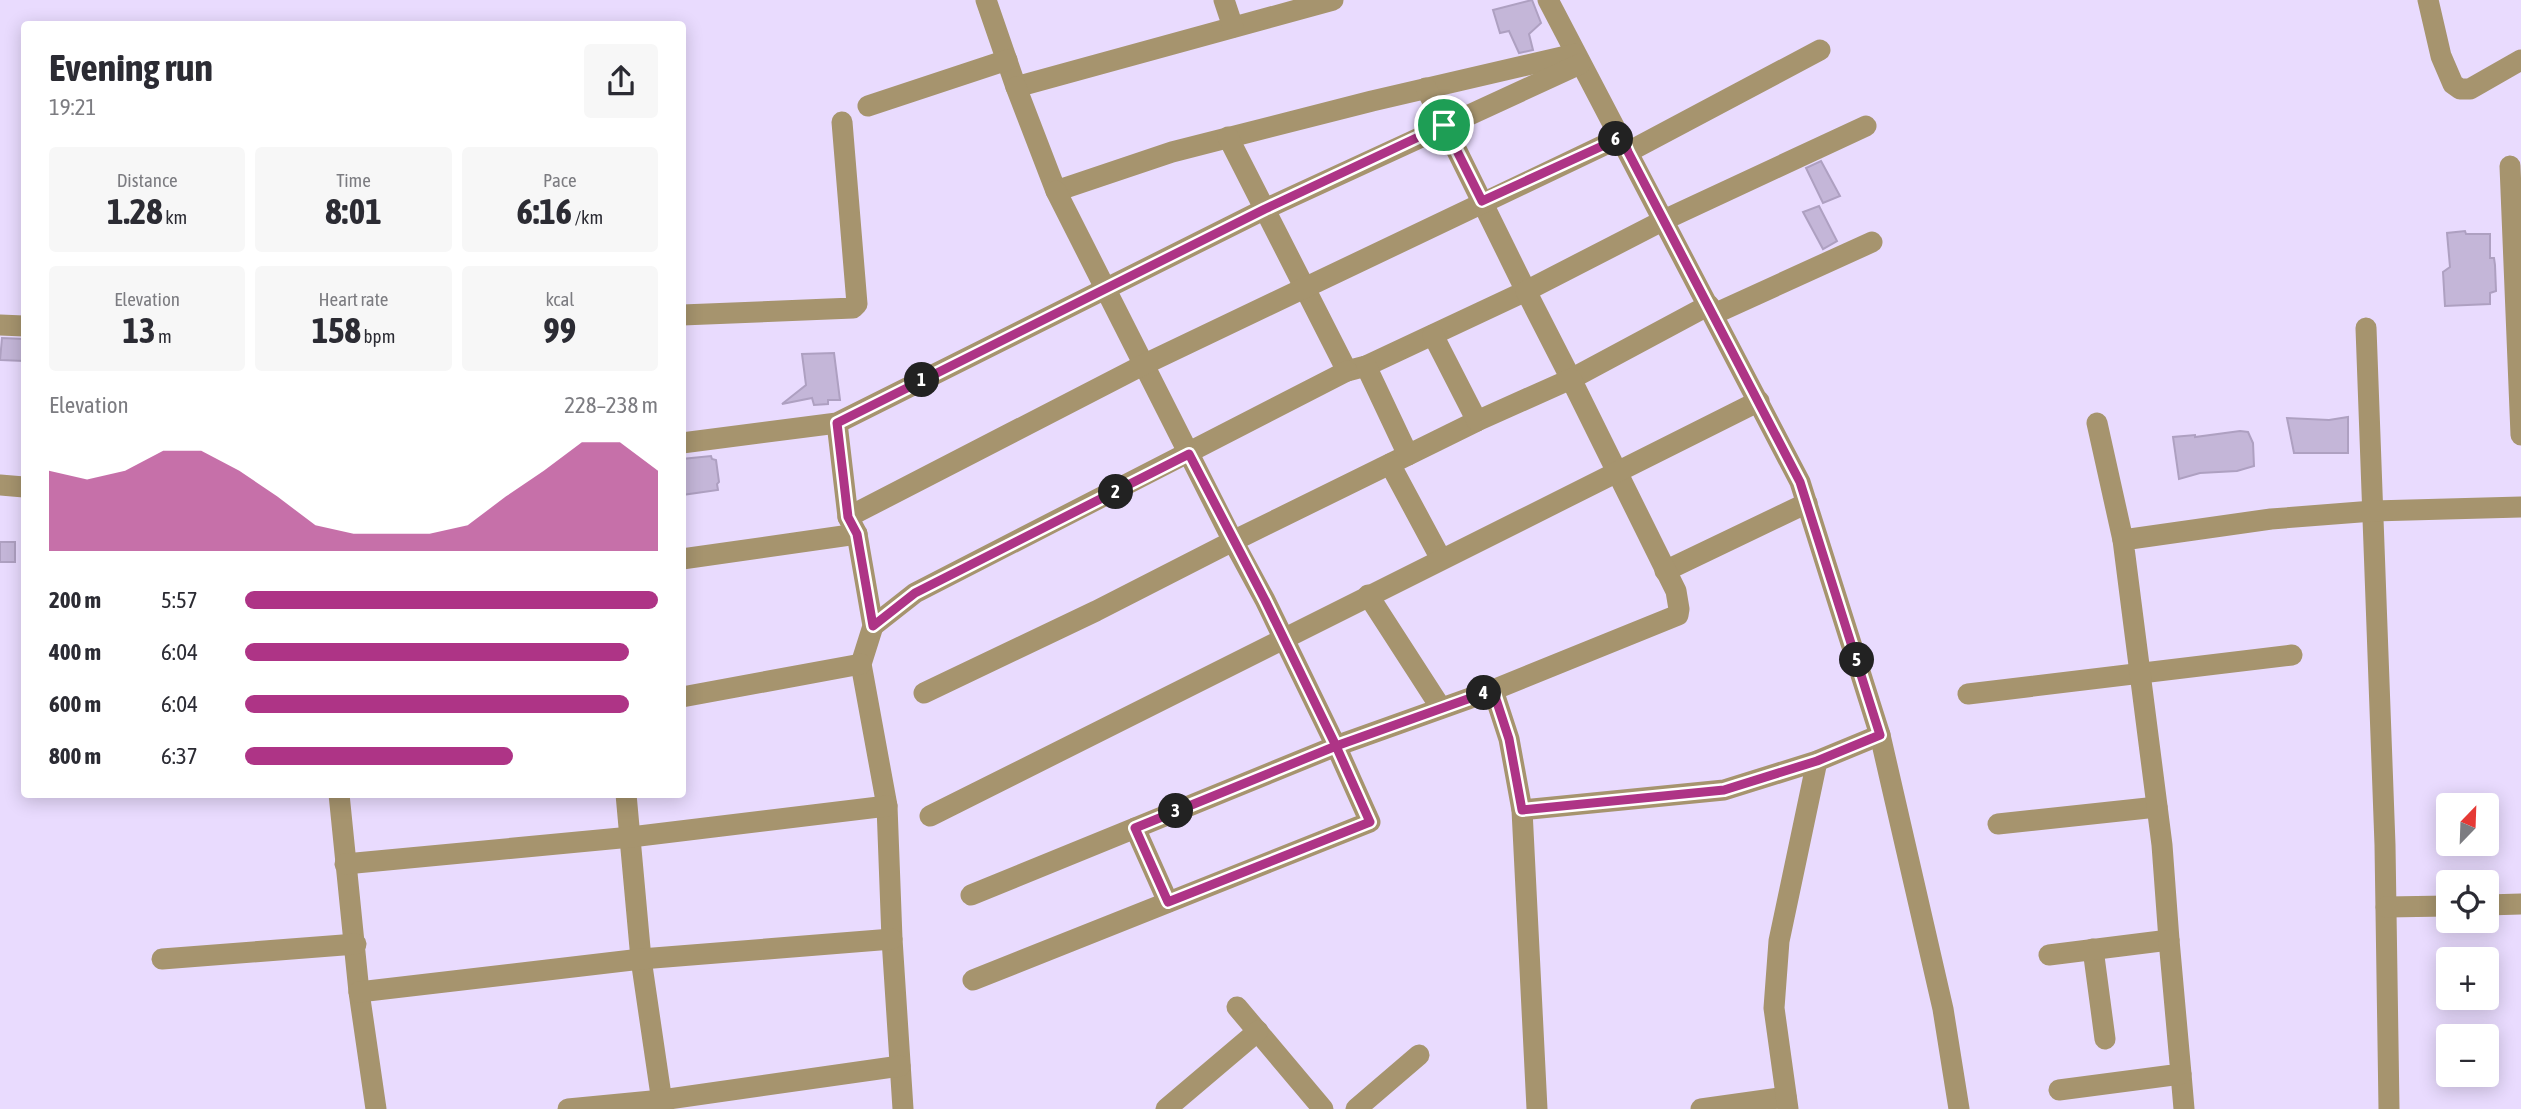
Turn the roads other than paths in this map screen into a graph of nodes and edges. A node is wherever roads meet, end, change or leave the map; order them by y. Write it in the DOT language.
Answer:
graph roads {
  1 [pos="986,0"];
  2 [pos="1224,0"];
  3 [pos="1333,0"];
  4 [pos="1548,0"];
  5 [pos="2428,0"];
  6 [pos="1233,27"];
  7 [pos="1820,50"];
  8 [pos="1577,59"];
  9 [pos="1007,60"];
  10 [pos="2521,60"];
  11 [pos="1016,87"];
  12 [pos="1426,88"];
  13 [pos="868,106"];
  14 [pos="842,122"];
  15 [pos="1444,125"];
  16 [pos="1866,126"];
  17 [pos="1228,137"];
  18 [pos="1625,144"];
  19 [pos="2510,166"];
  20 [pos="1056,191"];
  21 [pos="1482,201"];
  22 [pos="1265,209"];
  23 [pos="1664,220"];
  24 [pos="1872,242"];
  25 [pos="1306,287"];
  26 [pos="1106,289"];
  27 [pos="1526,291"];
  28 [pos="1711,309"];
  29 [pos="686,315"];
  30 [pos="0,325"];
  31 [pos="21,326"];
  32 [pos="2366,328"];
  33 [pos="1433,335"];
  34 [pos="1143,365"];
  35 [pos="1357,369"];
  36 [pos="1571,379"];
  37 [pos="1759,401"];
  38 [pos="1477,421"];
  39 [pos="837,423"];
  40 [pos="2097,423"];
  41 [pos="2521,435"];
  42 [pos="686,442"];
  43 [pos="1189,454"];
  44 [pos="1399,460"];
  45 [pos="1616,472"];
  46 [pos="0,485"];
  47 [pos="21,487"];
  48 [pos="1807,503"];
  49 [pos="2521,507"];
  50 [pos="2373,511"];
  51 [pos="852,526"];
  52 [pos="2123,540"];
  53 [pos="1233,541"];
  54 [pos="686,558"];
  55 [pos="1441,559"];
  56 [pos="1665,571"];
  57 [pos="1368,595"];
  58 [pos="873,626"];
  59 [pos="1283,637"];
  60 [pos="2292,655"];
  61 [pos="862,664"];
  62 [pos="2139,673"];
  63 [pos="1493,690"];
  64 [pos="924,693"];
  65 [pos="1968,694"];
  66 [pos="686,696"];
  67 [pos="1441,708"];
  68 [pos="1880,735"];
  69 [pos="1336,746"];
  70 [pos="1817,761"];
  71 [pos="339,798"];
  72 [pos="626,798"];
  73 [pos="887,806"];
  74 [pos="2157,807"];
  75 [pos="1522,810"];
  76 [pos="930,816"];
  77 [pos="1998,824"];
  78 [pos="1135,828"];
  79 [pos="631,837"];
  80 [pos="345,864"];
  81 [pos="971,895"];
  82 [pos="1168,902"];
  83 [pos="2521,904"];
  84 [pos="2499,905"];
  85 [pos="2386,906"];
  86 [pos="2436,906"];
  87 [pos="892,939"];
  88 [pos="2169,940"];
  89 [pos="356,944"];
  90 [pos="2093,949"];
  91 [pos="2049,955"];
  92 [pos="162,959"];
  93 [pos="640,959"];
  94 [pos="973,980"];
  95 [pos="359,992"];
  96 [pos="1237,1007"];
  97 [pos="1258,1031"];
  98 [pos="2105,1039"];
  99 [pos="1419,1055"];
  100 [pos="900,1066"];
  101 [pos="2181,1074"];
  102 [pos="2059,1090"];
  103 [pos="1787,1103"];
  104 [pos="663,1105"];
  105 [pos="376,1109"];
  106 [pos="568,1109"];
  107 [pos="903,1109"];
  108 [pos="1166,1109"];
  109 [pos="1323,1109"];
  110 [pos="1356,1109"];
  111 [pos="1537,1109"];
  112 [pos="1701,1109"];
  113 [pos="1959,1109"];
  114 [pos="2184,1109"];
  115 [pos="2389,1109"];
  1 -- 9 [label="street"];
  2 -- 6 [label="street"];
  3 -- 6 [label="street"];
  4 -- 8 [label="street"];
  5 -- 10 [label="street"];
  6 -- 11 [label="street"];
  7 -- 18 [label="street"];
  8 -- 12 [label="street"];
  8 -- 15 [label="street"];
  8 -- 18 [label="street"];
  9 -- 11 [label="street"];
  9 -- 13 [label="street"];
  11 -- 20 [label="street"];
  12 -- 15 [label="street"];
  12 -- 17 [label="street"];
  14 -- 29 [label="street"];
  15 -- 21 [label="street"];
  15 -- 22 [label="street"];
  16 -- 23 [label="street"];
  17 -- 20 [label="street"];
  17 -- 22 [label="street"];
  18 -- 21 [label="street"];
  18 -- 23 [label="street"];
  19 -- 41 [label="street"];
  20 -- 26 [label="street"];
  21 -- 25 [label="street"];
  21 -- 27 [label="street"];
  22 -- 25 [label="street"];
  22 -- 26 [label="street"];
  23 -- 27 [label="street"];
  23 -- 28 [label="street"];
  24 -- 28 [label="street"];
  25 -- 34 [label="street"];
  25 -- 35 [label="street"];
  26 -- 34 [label="street"];
  26 -- 39 [label="street"];
  27 -- 33 [label="street"];
  27 -- 36 [label="street"];
  28 -- 36 [label="street"];
  28 -- 37 [label="street"];
  30 -- 31 [label="street"];
  32 -- 50 [label="street"];
  33 -- 35 [label="street"];
  33 -- 38 [label="street"];
  34 -- 43 [label="street"];
  34 -- 51 [label="street"];
  35 -- 43 [label="street"];
  35 -- 44 [label="street"];
  36 -- 38 [label="street"];
  36 -- 45 [label="street"];
  37 -- 45 [label="street"];
  37 -- 48 [label="street"];
  38 -- 44 [label="street"];
  39 -- 42 [label="street"];
  39 -- 51 [label="street"];
  40 -- 52 [label="street"];
  43 -- 53 [label="street"];
  43 -- 58 [label="street"];
  44 -- 53 [label="street"];
  44 -- 55 [label="street"];
  45 -- 55 [label="street"];
  45 -- 56 [label="street"];
  46 -- 47 [label="street"];
  48 -- 56 [label="street"];
  48 -- 68 [label="street"];
  49 -- 50 [label="street"];
  50 -- 52 [label="street"];
  50 -- 85 [label="street"];
  51 -- 54 [label="street"];
  51 -- 58 [label="street"];
  52 -- 62 [label="street"];
  53 -- 59 [label="street"];
  53 -- 64 [label="street"];
  55 -- 57 [label="street"];
  56 -- 63 [label="street"];
  57 -- 59 [label="street"];
  57 -- 67 [label="street"];
  58 -- 61 [label="street"];
  59 -- 69 [label="street"];
  59 -- 76 [label="street"];
  60 -- 62 [label="street"];
  61 -- 66 [label="street"];
  61 -- 73 [label="street"];
  62 -- 65 [label="street"];
  62 -- 74 [label="street"];
  63 -- 67 [label="street"];
  63 -- 75 [label="street"];
  67 -- 69 [label="street"];
  68 -- 70 [label="street"];
  68 -- 113 [label="street"];
  69 -- 78 [label="street"];
  69 -- 82 [label="street"];
  70 -- 75 [label="street"];
  70 -- 103 [label="street"];
  71 -- 80 [label="street"];
  72 -- 79 [label="street"];
  73 -- 79 [label="street"];
  73 -- 87 [label="street"];
  74 -- 77 [label="street"];
  74 -- 88 [label="street"];
  75 -- 111 [label="street"];
  78 -- 81 [label="street"];
  78 -- 82 [label="street"];
  79 -- 80 [label="street"];
  79 -- 93 [label="street"];
  80 -- 89 [label="street"];
  82 -- 94 [label="street"];
  83 -- 84 [label="street"];
  85 -- 86 [label="street"];
  85 -- 115 [label="street"];
  87 -- 93 [label="street"];
  87 -- 100 [label="street"];
  88 -- 90 [label="street"];
  88 -- 101 [label="street"];
  89 -- 92 [label="street"];
  89 -- 95 [label="street"];
  90 -- 91 [label="street"];
  90 -- 98 [label="street"];
  93 -- 95 [label="street"];
  93 -- 104 [label="street"];
  95 -- 105 [label="street"];
  96 -- 97 [label="street"];
  97 -- 108 [label="street"];
  97 -- 109 [label="street"];
  99 -- 110 [label="street"];
  100 -- 104 [label="street"];
  100 -- 107 [label="street"];
  101 -- 102 [label="street"];
  101 -- 114 [label="street"];
  103 -- 112 [label="street"];
  104 -- 106 [label="street"];
}
